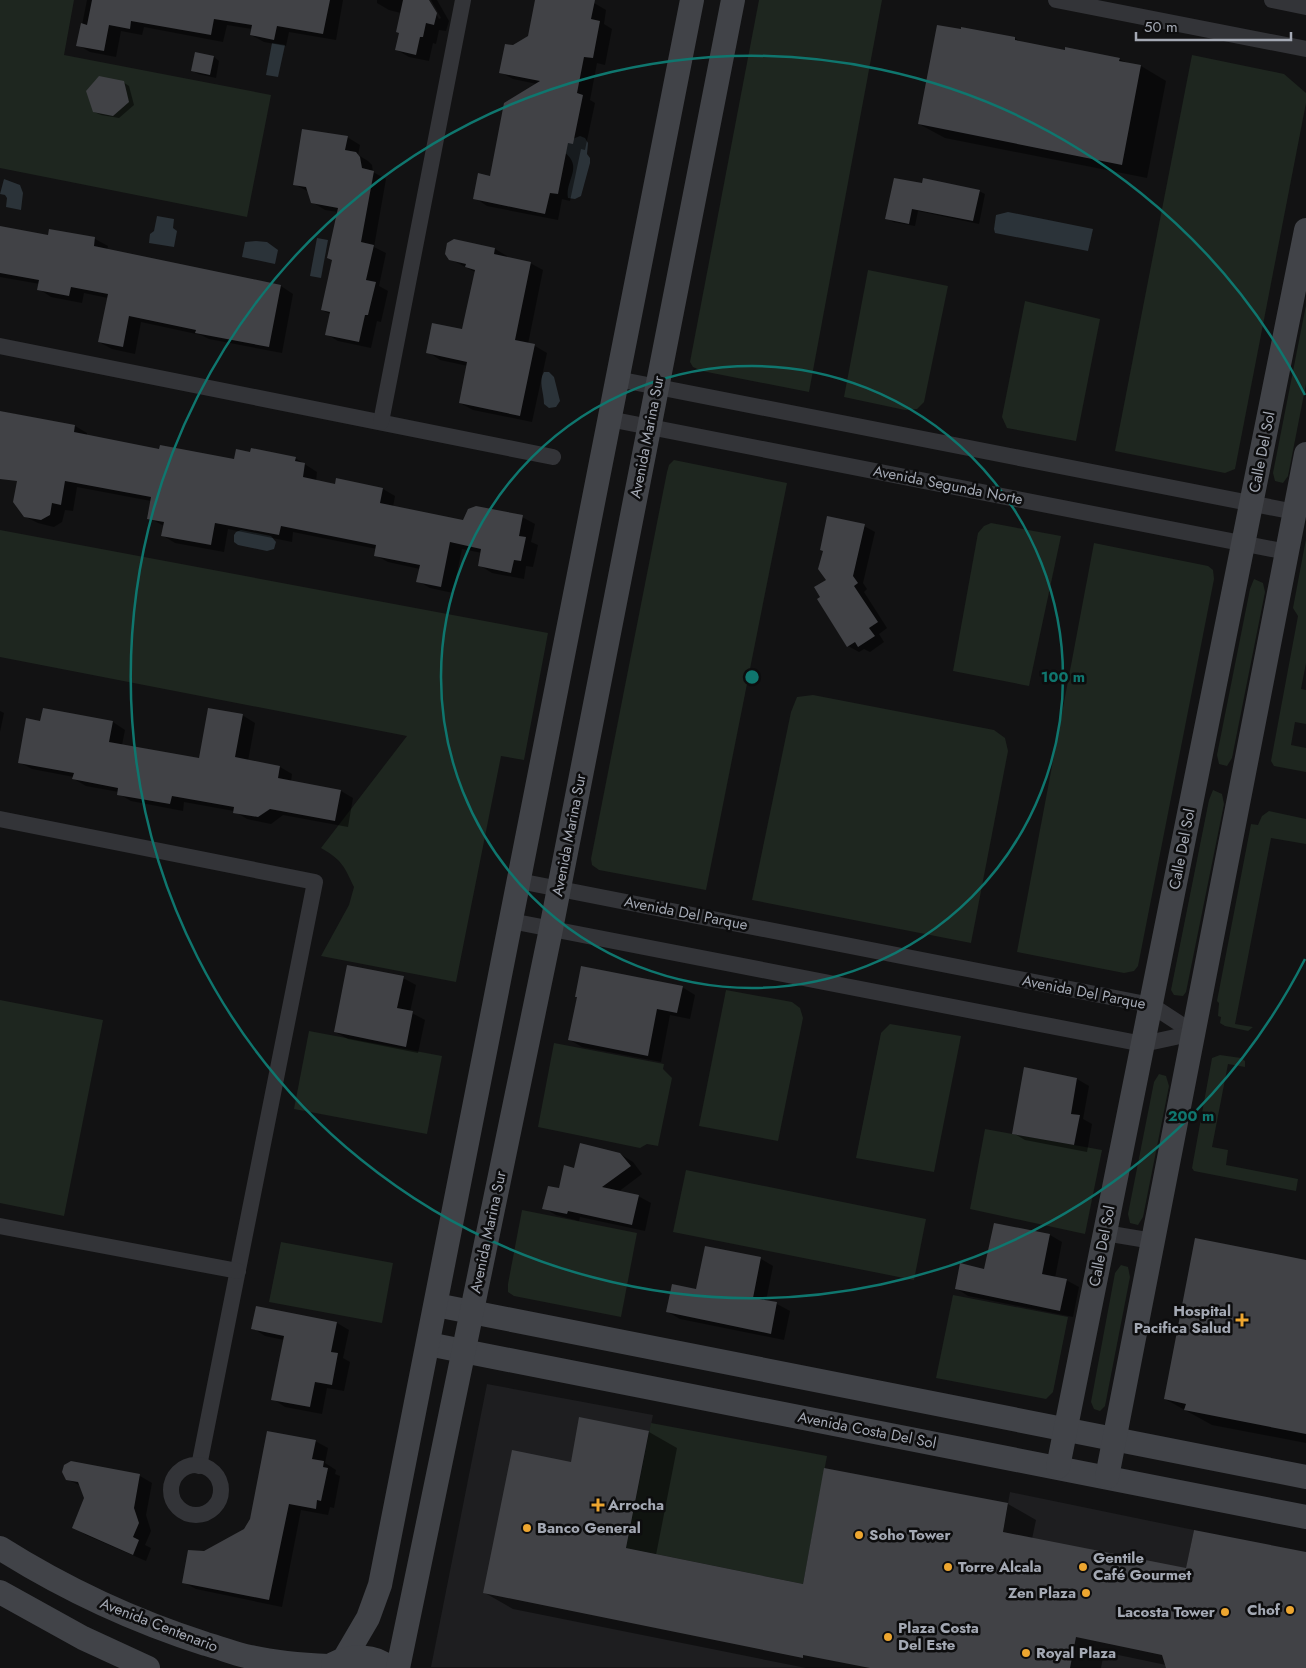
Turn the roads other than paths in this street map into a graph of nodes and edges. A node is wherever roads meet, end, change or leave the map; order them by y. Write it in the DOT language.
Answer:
graph roads {
  1 [pos="464,0"];
  2 [pos="692,0"];
  3 [pos="733,0"];
  4 [pos="1056,0"];
  5 [pos="1272,0"];
  6 [pos="1306,7"];
  7 [pos="1306,49"];
  8 [pos="1306,230"];
  9 [pos="1301,277"];
  10 [pos="0,346"];
  11 [pos="617,379"];
  12 [pos="657,387"];
  13 [pos="609,419"];
  14 [pos="381,422"];
  15 [pos="649,426"];
  16 [pos="1306,454"];
  17 [pos="553,457"];
  18 [pos="1251,504"];
  19 [pos="1295,512"];
  20 [pos="1243,543"];
  21 [pos="1287,552"];
  22 [pos="0,819"];
  23 [pos="519,880"];
  24 [pos="558,888"];
  25 [pos="511,921"];
  26 [pos="551,929"];
  27 [pos="1151,1004"];
  28 [pos="1194,1032"];
  29 [pos="1143,1044"];
  30 [pos="0,1226"];
  31 [pos="1105,1233"];
  32 [pos="1153,1241"];
  33 [pos="238,1271"];
  34 [pos="436,1305"];
  35 [pos="472,1313"];
  36 [pos="428,1344"];
  37 [pos="652,1348"];
  38 [pos="464,1351"];
  39 [pos="645,1387"];
  40 [pos="1066,1429"];
  41 [pos="1115,1439"];
  42 [pos="199,1466"];
  43 [pos="1058,1468"];
  44 [pos="1306,1476"];
  45 [pos="1107,1477"];
  46 [pos="1306,1517"];
  47 [pos="0,1548"];
  48 [pos="0,1592"];
  49 [pos="333,1664"];
  50 [pos="148,1668"];
  51 [pos="390,1668"];
  52 [pos="398,1668"];
  1 -- 14 [label="street"];
  2 -- 11 [label="street"];
  3 -- 12 [label="street, Avenida Marina Sur"];
  4 -- 7 [label="street"];
  5 -- 6 [label="street"];
  8 -- 9 [label="street, Calle Del Sol"];
  9 -- 18 [label="street, Calle Del Sol"];
  10 -- 14 [label="street"];
  11 -- 12 [label="street"];
  11 -- 13 [label="street"];
  12 -- 15 [label="street, Avenida Marina Sur"];
  12 -- 18 [label="street"];
  13 -- 15 [label="street, Avenida Segunda Norte"];
  13 -- 23 [label="street"];
  14 -- 17 [label="street"];
  15 -- 20 [label="street, Avenida Segunda Norte"];
  15 -- 24 [label="street, Avenida Marina Sur"];
  16 -- 19 [label="street"];
  18 -- 19 [label="street"];
  18 -- 20 [label="street, Calle Del Sol"];
  19 -- 21 [label="street"];
  20 -- 21 [label="street, Avenida Segunda Norte"];
  20 -- 27 [label="street, Calle Del Sol"];
  21 -- 28 [label="street"];
  22 -- 33 [label="street"];
  23 -- 24 [label="street, Avenida Del Parque"];
  23 -- 25 [label="street"];
  24 -- 26 [label="street, Avenida Marina Sur"];
  24 -- 27 [label="street, Avenida Del Parque"];
  25 -- 26 [label="street"];
  25 -- 34 [label="street"];
  26 -- 29 [label="street"];
  26 -- 35 [label="street, Avenida Marina Sur"];
  27 -- 28 [label="street, Avenida Del Parque"];
  27 -- 29 [label="street, Calle Del Sol"];
  28 -- 29 [label="street"];
  28 -- 32 [label="street"];
  29 -- 31 [label="street, Calle Del Sol"];
  30 -- 33 [label="street"];
  31 -- 32 [label="street"];
  31 -- 40 [label="street, Calle Del Sol"];
  32 -- 41 [label="street"];
  33 -- 42 [label="street"];
  34 -- 35 [label="street"];
  34 -- 36 [label="street"];
  35 -- 37 [label="street"];
  35 -- 38 [label="street, Avenida Marina Sur"];
  36 -- 38 [label="street, Avenida Costa Del Sol"];
  36 -- 49 [label="street"];
  37 -- 39 [label="street"];
  37 -- 40 [label="street"];
  38 -- 39 [label="street, Avenida Costa Del Sol"];
  38 -- 52 [label="street, Avenida Marina Sur"];
  39 -- 43 [label="street, Avenida Costa Del Sol"];
  40 -- 41 [label="street"];
  40 -- 43 [label="street, Calle Del Sol"];
  41 -- 44 [label="street"];
  41 -- 45 [label="street"];
  43 -- 45 [label="street, Avenida Costa Del Sol"];
  45 -- 46 [label="street, Avenida Costa Del Sol"];
  47 -- 49 [label="street, Avenida Centenario"];
  48 -- 50 [label="street"];
  49 -- 51 [label="street, Avenida Centenario"];
}
